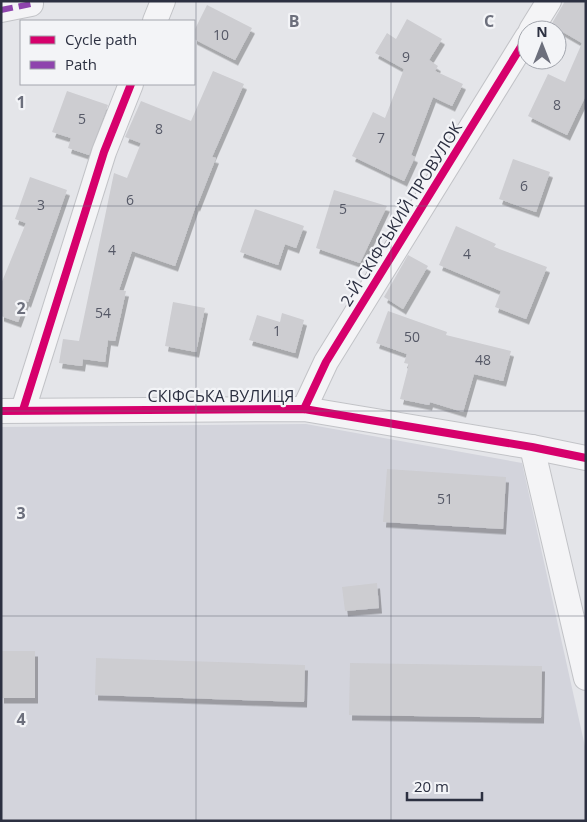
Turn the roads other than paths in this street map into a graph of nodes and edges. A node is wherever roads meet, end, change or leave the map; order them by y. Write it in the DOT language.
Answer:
graph roads {
  1 [pos="163,1"];
  2 [pos="549,1"];
  3 [pos="31,4"];
  4 [pos="1,10"];
  5 [pos="155,20"];
  6 [pos="537,20"];
  7 [pos="517,53"];
  8 [pos="131,85"];
  9 [pos="304,409"];
  10 [pos="12,410"];
  11 [pos="532,447"];
  12 [pos="586,458"];
  13 [pos="586,678"];
  1 -- 5 [label="street"];
  2 -- 6 [label="street"];
  3 -- 4 [label="street"];
  7 -- 9 [label="street, 2-Й СКІФСЬКИЙ ПРОВУЛОК"];
  8 -- 10 [label="street"];
  9 -- 10 [label="street, СКІФСЬКА ВУЛИЦЯ"];
  9 -- 11 [label="street, СКІФСЬКА ВУЛИЦЯ"];
  11 -- 12 [label="street, СКІФСЬКА ВУЛИЦЯ"];
  11 -- 13 [label="street"];
}
